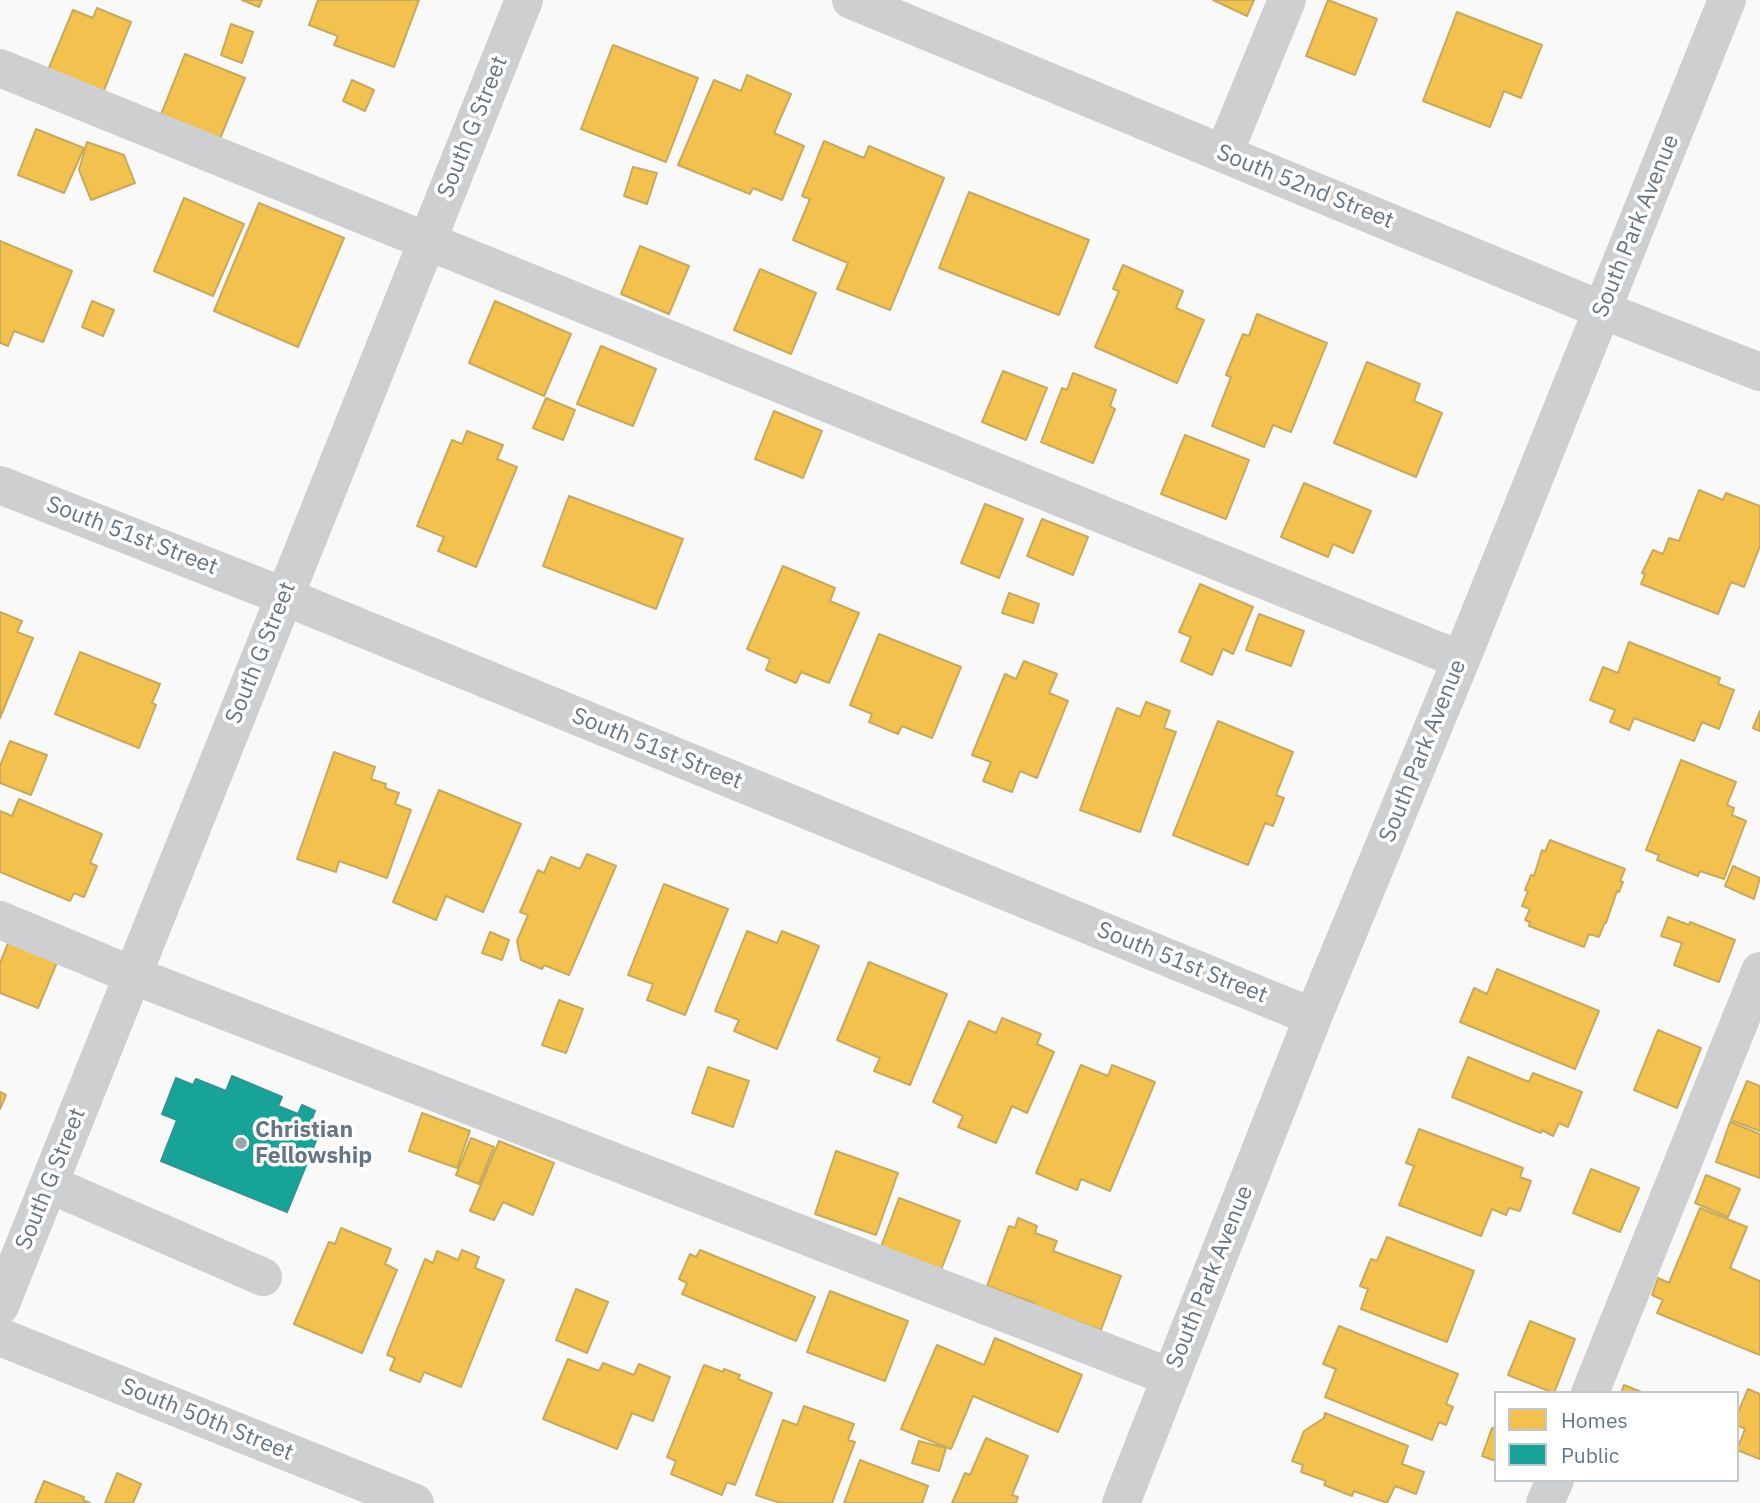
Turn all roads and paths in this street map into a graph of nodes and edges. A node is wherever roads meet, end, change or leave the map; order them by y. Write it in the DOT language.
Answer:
graph roads {
  1 [pos="524,0"];
  2 [pos="851,0"];
  3 [pos="1287,0"];
  4 [pos="1727,0"];
  5 [pos="0,68"];
  6 [pos="1224,153"];
  7 [pos="427,241"];
  8 [pos="1602,310"];
  9 [pos="1760,372"];
  10 [pos="0,485"];
  11 [pos="284,596"];
  12 [pos="1461,660"];
  13 [pos="0,920"];
  14 [pos="1760,971"];
  15 [pos="132,975"];
  16 [pos="1313,1017"];
  17 [pos="49,1184"];
  18 [pos="263,1277"];
  19 [pos="0,1306"];
  20 [pos="0,1337"];
  21 [pos="1170,1377"];
  22 [pos="1591,1391"];
  23 [pos="1554,1482"];
  24 [pos="415,1503"];
  25 [pos="1121,1503"];
  26 [pos="1545,1503"];
  1 -- 7 [label="street, South G Street"];
  2 -- 6 [label="street, South 52nd Street"];
  3 -- 6 [label="street"];
  4 -- 8 [label="street, South Park Avenue"];
  5 -- 7 [label="street"];
  6 -- 8 [label="street, South 52nd Street"];
  7 -- 11 [label="street, South G Street"];
  7 -- 12 [label="street"];
  8 -- 9 [label="street, South 52nd Street"];
  8 -- 12 [label="street, South Park Avenue"];
  10 -- 11 [label="street, South 51st Street"];
  11 -- 15 [label="street, South G Street"];
  11 -- 16 [label="street, South 51st Street"];
  12 -- 16 [label="street, South Park Avenue"];
  13 -- 15 [label="street"];
  14 -- 22 [label="street"];
  15 -- 17 [label="street, South G Street"];
  15 -- 21 [label="street"];
  16 -- 21 [label="street, South Park Avenue"];
  17 -- 18 [label="street"];
  17 -- 19 [label="street, South G Street"];
  20 -- 24 [label="street, South 50th Street"];
  21 -- 25 [label="street, South Park Avenue"];
  23 -- 26 [label="street"];
}
